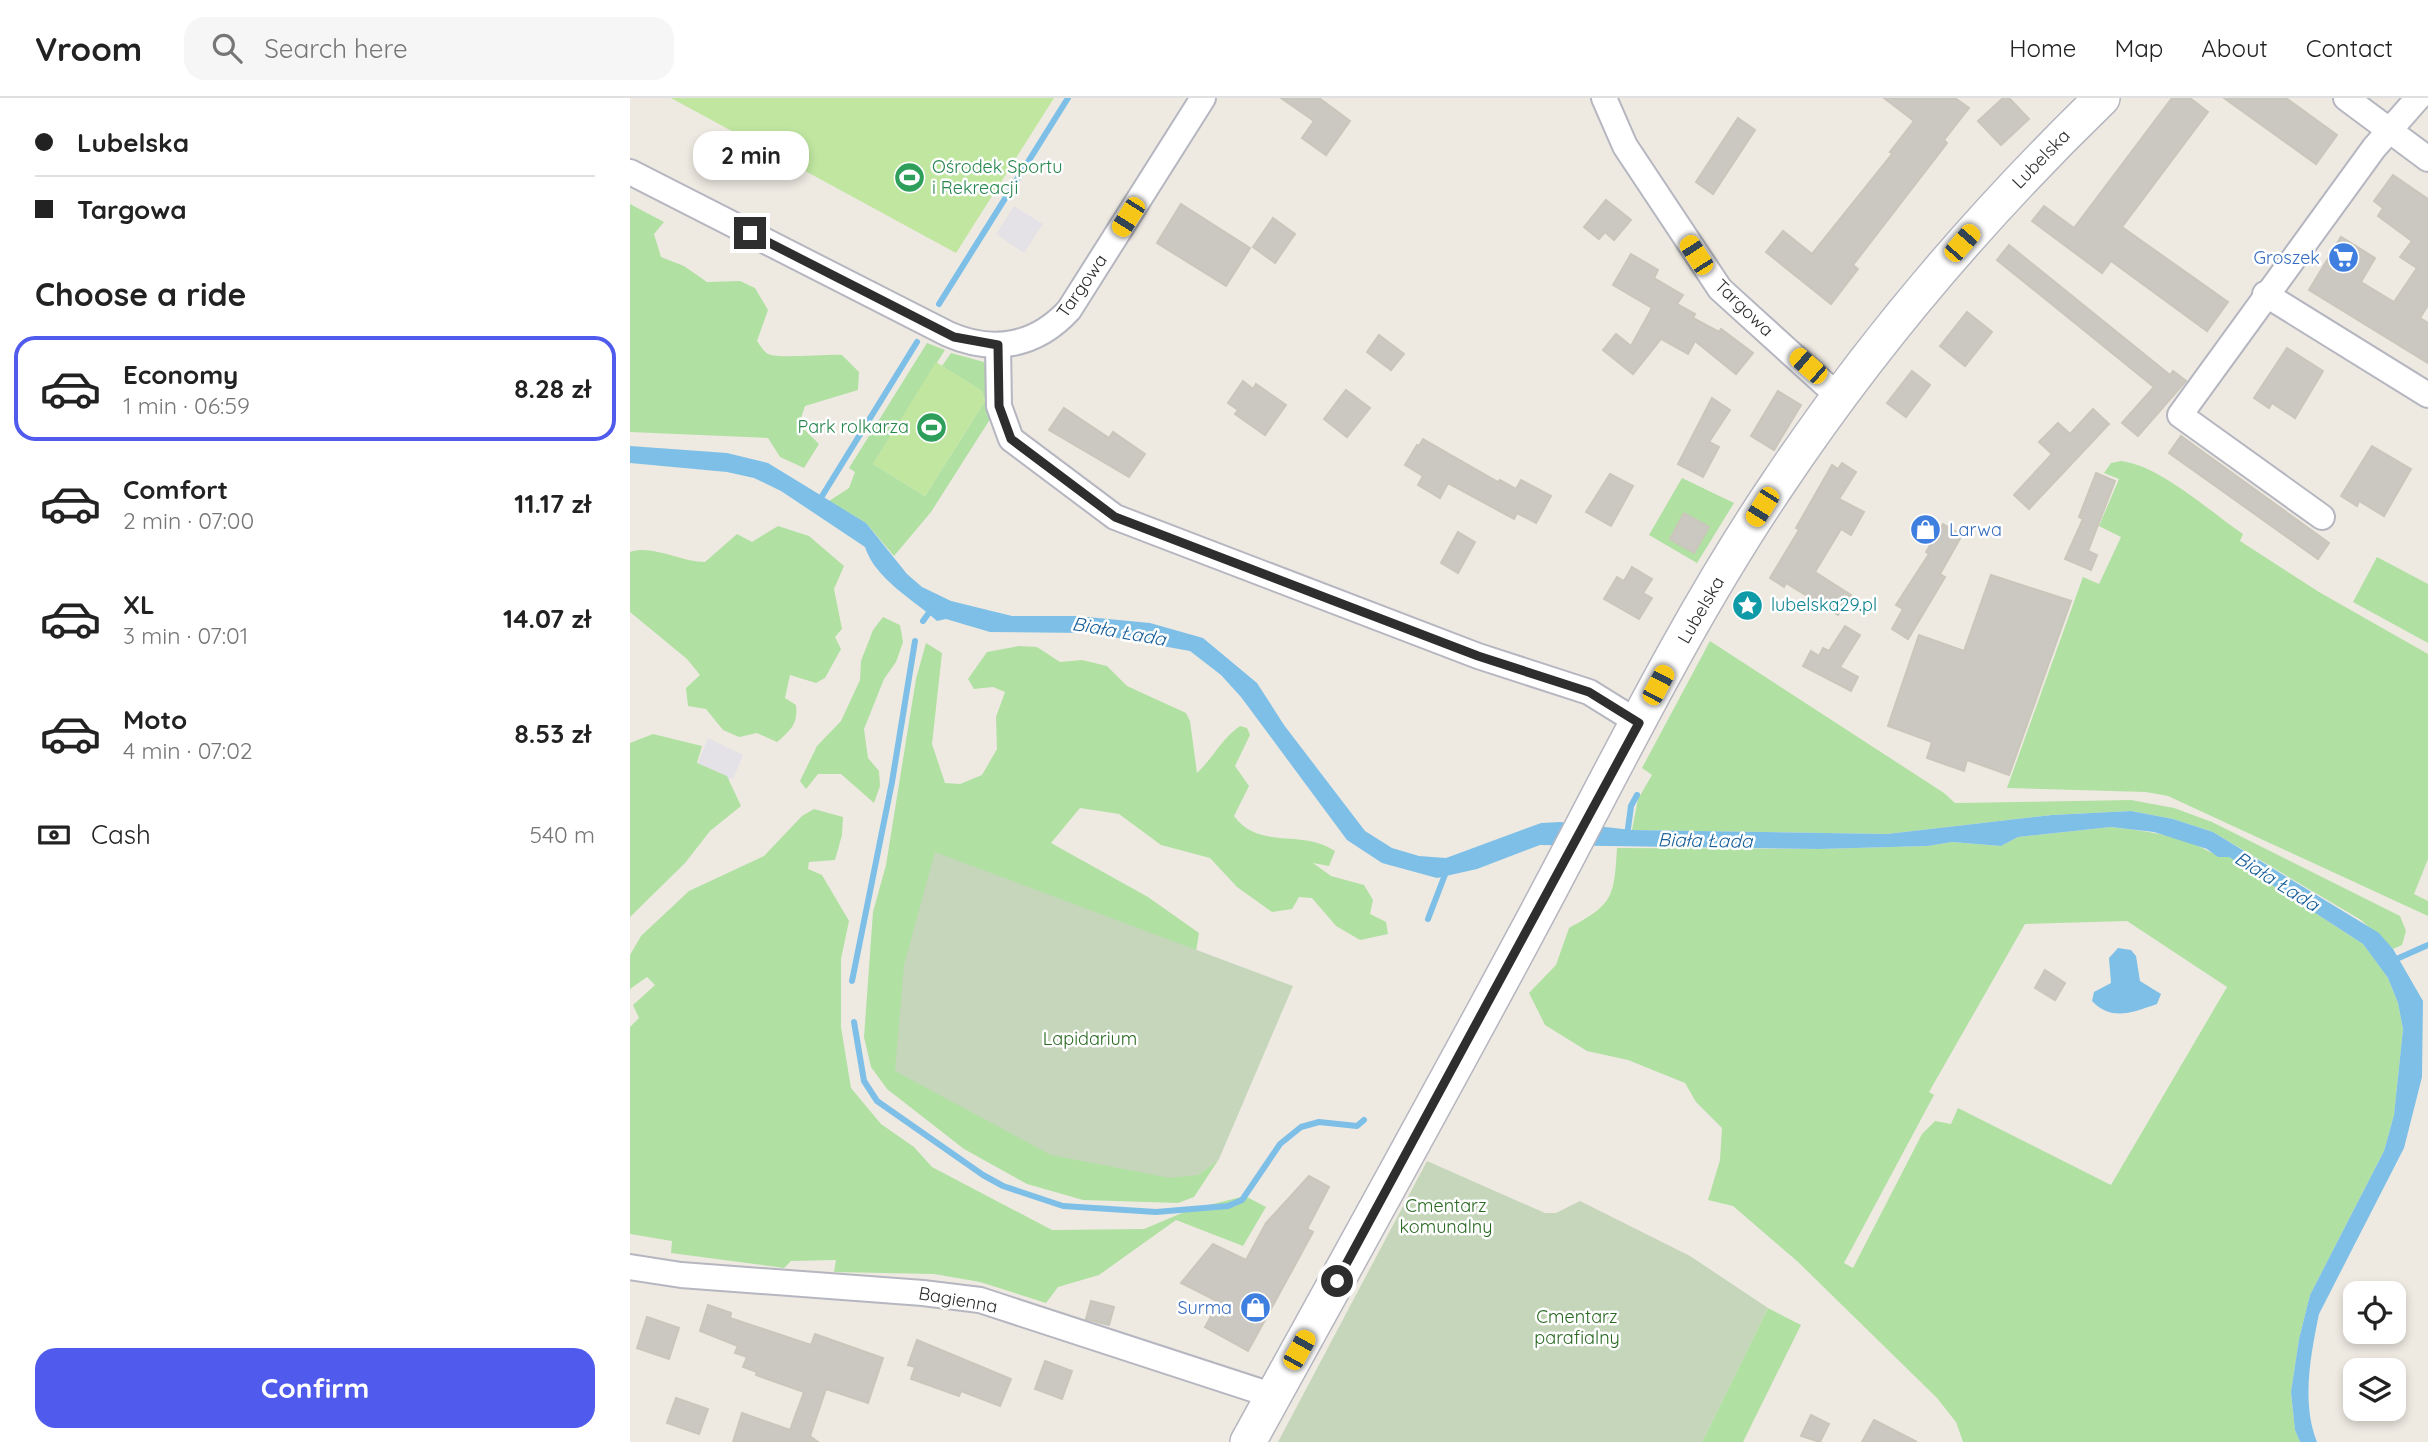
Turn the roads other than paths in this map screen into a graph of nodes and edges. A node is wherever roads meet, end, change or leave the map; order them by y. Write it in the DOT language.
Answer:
graph roads {
  1 [pos="1203,98"];
  2 [pos="1604,98"];
  3 [pos="2102,98"];
  4 [pos="2346,98"];
  5 [pos="2418,98"];
  6 [pos="2391,131"];
  7 [pos="2428,159"];
  8 [pos="630,172"];
  9 [pos="2265,295"];
  10 [pos="998,345"];
  11 [pos="2428,395"];
  12 [pos="1838,396"];
  13 [pos="2322,517"];
  14 [pos="1639,723"];
  15 [pos="630,1267"];
  16 [pos="1274,1396"];
  17 [pos="1248,1442"];
  1 -- 10 [label="street, Targowa"];
  2 -- 12 [label="street, Targowa"];
  3 -- 12 [label="street, Lubelska"];
  4 -- 6 [label="street"];
  5 -- 6 [label="street"];
  6 -- 7 [label="street"];
  6 -- 9 [label="street"];
  8 -- 10 [label="street, Targowa"];
  9 -- 11 [label="street"];
  9 -- 13 [label="street"];
  10 -- 14 [label="street"];
  12 -- 14 [label="street, Lubelska"];
  14 -- 16 [label="street, Lubelska"];
  15 -- 16 [label="street, Bagienna"];
  16 -- 17 [label="street, Lubelska"];
}
